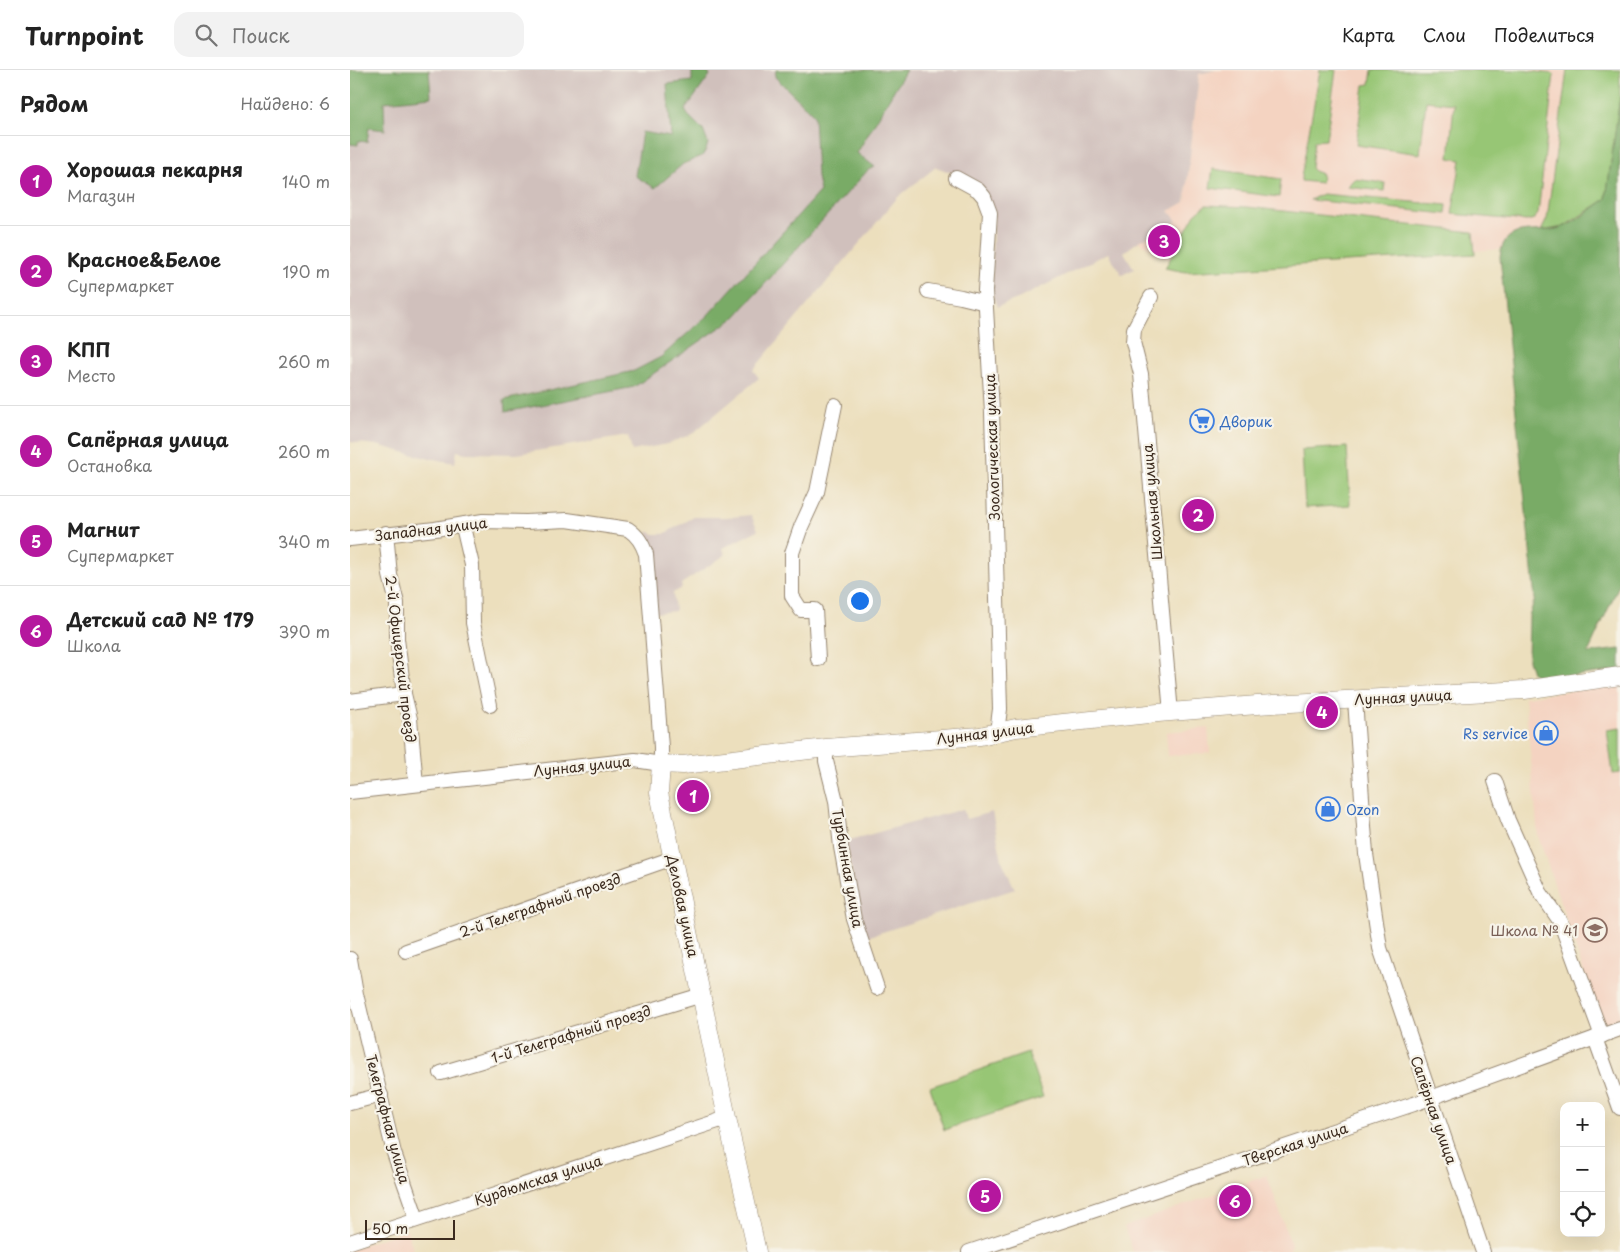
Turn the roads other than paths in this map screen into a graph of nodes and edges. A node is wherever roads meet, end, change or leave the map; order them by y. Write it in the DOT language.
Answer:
graph roads {
  1 [pos="956,178"];
  2 [pos="928,291"];
  3 [pos="1151,297"];
  4 [pos="986,303"];
  5 [pos="835,405"];
  6 [pos="464,524"];
  7 [pos="386,533"];
  8 [pos="350,538"];
  9 [pos="646,554"];
  10 [pos="818,659"];
  11 [pos="1620,676"];
  12 [pos="404,694"];
  13 [pos="1355,700"];
  14 [pos="350,701"];
  15 [pos="490,705"];
  16 [pos="1171,713"];
  17 [pos="997,732"];
  18 [pos="826,748"];
  19 [pos="661,764"];
  20 [pos="1495,781"];
  21 [pos="416,784"];
  22 [pos="350,792"];
  23 [pos="673,858"];
  24 [pos="406,951"];
  25 [pos="350,958"];
  26 [pos="877,988"];
  27 [pos="353,995"];
  28 [pos="702,995"];
  29 [pos="1620,1029"];
  30 [pos="1598,1037"];
  31 [pos="441,1073"];
  32 [pos="380,1095"];
  33 [pos="1430,1098"];
  34 [pos="350,1103"];
  35 [pos="1620,1108"];
  36 [pos="727,1118"];
  37 [pos="417,1220"];
  38 [pos="350,1242"];
  39 [pos="758,1252"];
  40 [pos="969,1252"];
  41 [pos="1483,1252"];
  1 -- 4 [label="street, Зоологическая улица"];
  2 -- 4 [label="street"];
  3 -- 16 [label="street, Школьная улица"];
  4 -- 17 [label="street, Зоологическая улица"];
  5 -- 10 [label="street"];
  6 -- 7 [label="street, Западная улица"];
  6 -- 9 [label="street, Западная улица"];
  6 -- 15 [label="street"];
  7 -- 8 [label="street, Западная улица"];
  7 -- 12 [label="street, 2-й Офицерский проезд"];
  9 -- 19 [label="street, Деловая улица"];
  11 -- 13 [label="street, Лунная улица"];
  12 -- 14 [label="street"];
  12 -- 21 [label="street, 2-й Офицерский проезд"];
  13 -- 16 [label="street, Лунная улица"];
  13 -- 33 [label="street, Сапёрная улица"];
  16 -- 17 [label="street, Лунная улица"];
  17 -- 18 [label="street, Лунная улица"];
  18 -- 19 [label="street, Лунная улица"];
  18 -- 26 [label="street, Турбинная улица"];
  19 -- 21 [label="street, Лунная улица"];
  19 -- 23 [label="street, Деловая улица"];
  20 -- 30 [label="street"];
  21 -- 22 [label="street, Лунная улица"];
  23 -- 24 [label="street, 2-й Телеграфный проезд"];
  23 -- 28 [label="street, Деловая улица"];
  25 -- 27 [label="street, Телеграфная улица"];
  27 -- 32 [label="street, Телеграфная улица"];
  28 -- 31 [label="street, 1-й Телеграфный проезд"];
  28 -- 36 [label="street, Деловая улица"];
  29 -- 30 [label="street, Тверская улица"];
  30 -- 33 [label="street, Тверская улица"];
  30 -- 35 [label="street"];
  32 -- 34 [label="street"];
  32 -- 37 [label="street, Телеграфная улица"];
  33 -- 40 [label="street, Тверская улица"];
  33 -- 41 [label="street, Сапёрная улица"];
  36 -- 37 [label="street, Курдюмская улица"];
  36 -- 39 [label="street, Деловая улица"];
  37 -- 38 [label="street, Курдюмская улица"];
}
